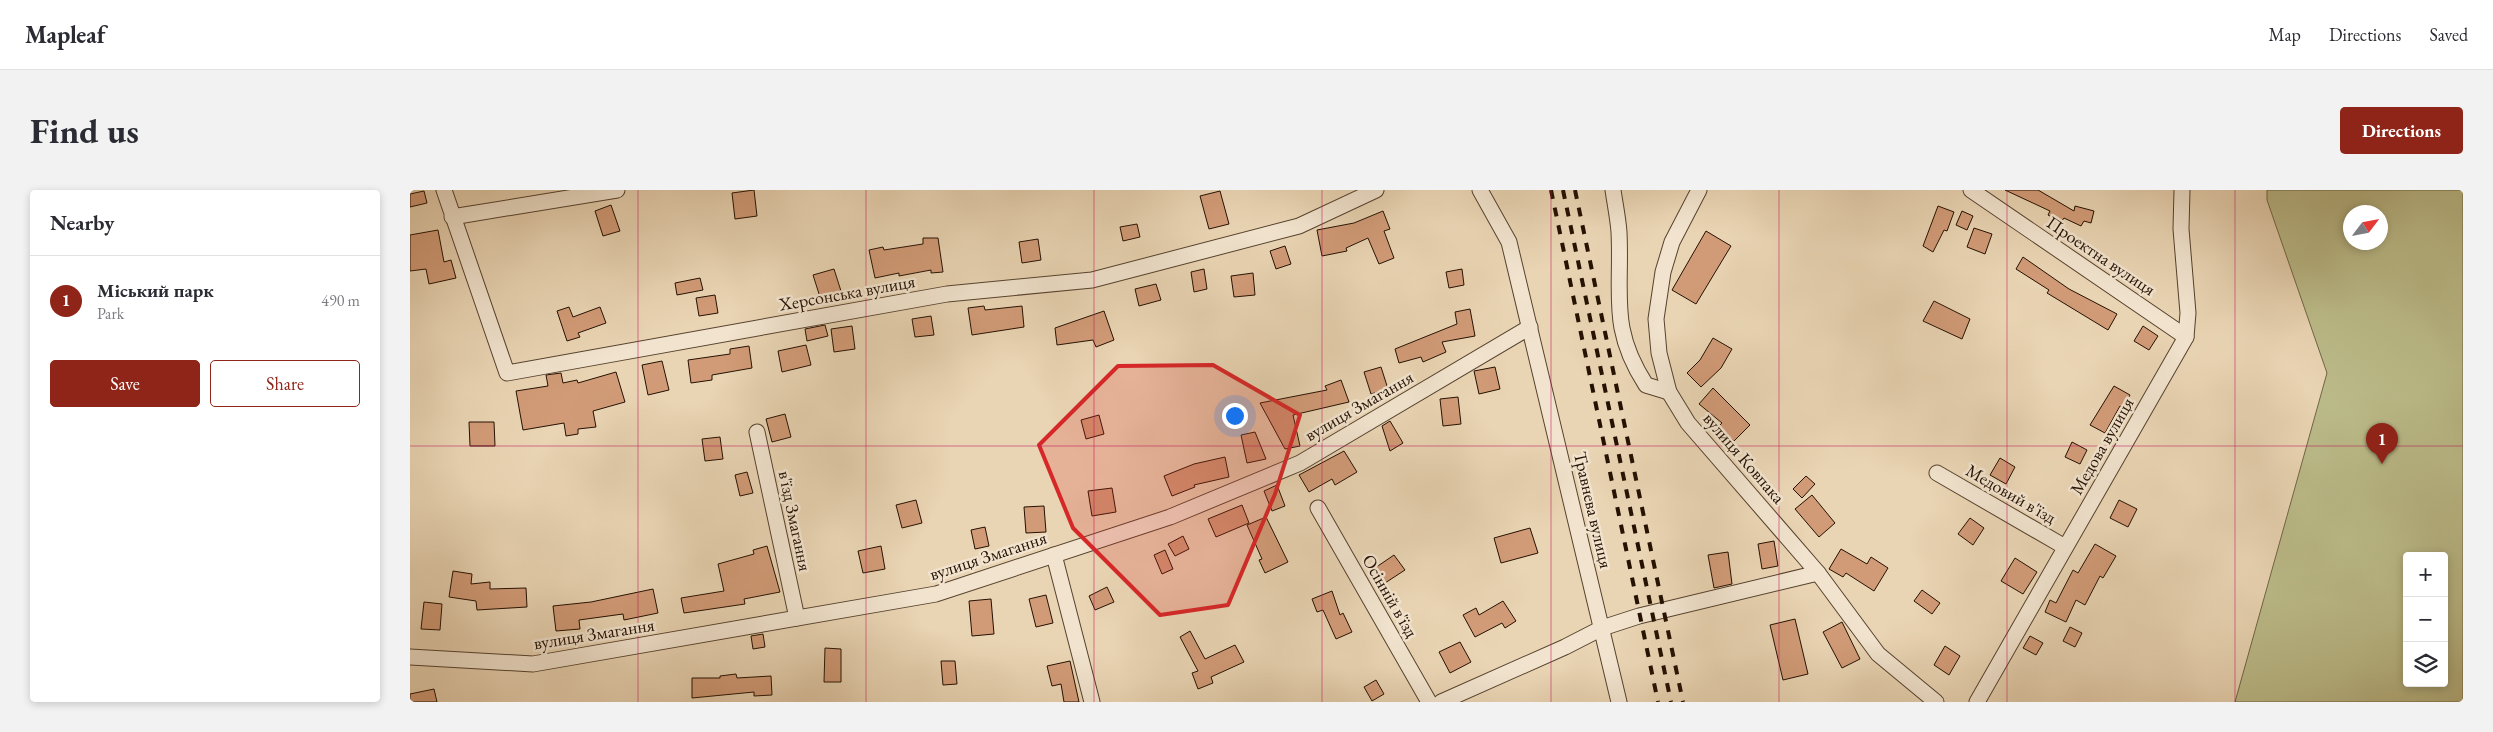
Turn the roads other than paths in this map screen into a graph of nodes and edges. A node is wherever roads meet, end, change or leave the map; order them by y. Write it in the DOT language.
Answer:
graph roads {
  1 [pos="444,190"];
  2 [pos="617,190"];
  3 [pos="1376,190"];
  4 [pos="1480,190"];
  5 [pos="1612,190"];
  6 [pos="1699,190"];
  7 [pos="1971,190"];
  8 [pos="2182,190"];
  9 [pos="452,217"];
  10 [pos="1530,327"];
  11 [pos="2186,337"];
  12 [pos="1668,392"];
  13 [pos="757,432"];
  14 [pos="1937,473"];
  15 [pos="1318,508"];
  16 [pos="2065,547"];
  17 [pos="1054,555"];
  18 [pos="1818,573"];
  19 [pos="797,618"];
  20 [pos="1602,628"];
  21 [pos="410,657"];
  22 [pos="1092,702"];
  23 [pos="1429,702"];
  24 [pos="1441,702"];
  25 [pos="1619,702"];
  26 [pos="1936,702"];
  27 [pos="1976,702"];
  1 -- 9 [label="street, Херсонська вулиця"];
  2 -- 9 [label="street"];
  3 -- 9 [label="street, Херсонська вулиця"];
  4 -- 10 [label="street, Травнева вулиця"];
  5 -- 12 [label="street"];
  6 -- 12 [label="street, вулиця Ковпака"];
  7 -- 11 [label="street, Проектна вулиця"];
  8 -- 11 [label="street, Медова вулиця"];
  10 -- 17 [label="street, вулиця Змагання"];
  10 -- 20 [label="street, Травнева вулиця"];
  11 -- 16 [label="street, Медова вулиця"];
  12 -- 18 [label="street, вулиця Ковпака"];
  13 -- 19 [label="street, в'їзд Змагання"];
  14 -- 16 [label="street, Медовий в'їзд"];
  15 -- 23 [label="street, Осінній в'їзд"];
  16 -- 27 [label="street, Медова вулиця"];
  17 -- 19 [label="street, вулиця Змагання"];
  17 -- 22 [label="street"];
  18 -- 20 [label="street"];
  18 -- 26 [label="street, вулиця Ковпака"];
  19 -- 21 [label="street, вулиця Змагання"];
  20 -- 24 [label="street"];
  20 -- 25 [label="street, Травнева вулиця"];
}
